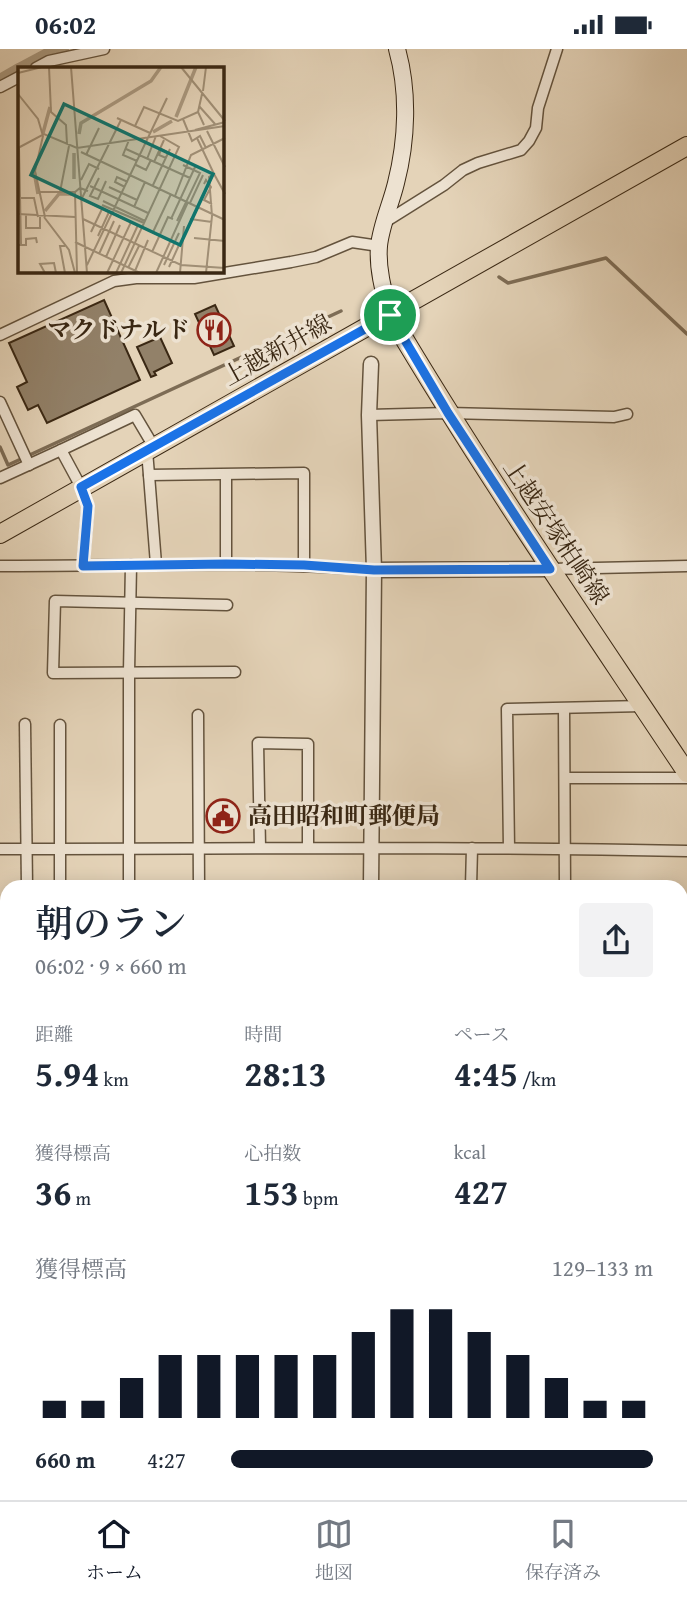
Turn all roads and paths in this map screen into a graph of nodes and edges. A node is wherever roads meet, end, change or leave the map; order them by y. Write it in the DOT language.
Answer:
graph roads {
  1 [pos="104,49"];
  2 [pos="397,49"];
  3 [pos="557,49"];
  4 [pos="38,67"];
  5 [pos="18,78"];
  6 [pos="0,87"];
  7 [pos="687,146"];
  8 [pos="385,222"];
  9 [pos="379,246"];
  10 [pos="390,315"];
  11 [pos="0,335"];
  12 [pos="371,364"];
  13 [pos="0,402"];
  14 [pos="448,413"];
  15 [pos="627,414"];
  16 [pos="369,415"];
  17 [pos="151,449"];
  18 [pos="61,450"];
  19 [pos="29,465"];
  20 [pos="149,475"];
  21 [pos="226,475"];
  22 [pos="0,478"];
  23 [pos="81,487"];
  24 [pos="0,534"];
  25 [pos="156,564"];
  26 [pos="226,564"];
  27 [pos="131,565"];
  28 [pos="304,565"];
  29 [pos="0,566"];
  30 [pos="83,566"];
  31 [pos="687,566"];
  32 [pos="550,569"];
  33 [pos="374,570"];
  34 [pos="130,603"];
  35 [pos="227,605"];
  36 [pos="235,671"];
  37 [pos="129,672"];
  38 [pos="643,706"];
  39 [pos="564,709"];
  40 [pos="198,715"];
  41 [pos="25,724"];
  42 [pos="60,725"];
  43 [pos="687,772"];
  44 [pos="565,778"];
  45 [pos="687,778"];
  46 [pos="372,846"];
  47 [pos="308,847"];
  48 [pos="129,848"];
  49 [pos="260,848"];
  50 [pos="471,848"];
  51 [pos="509,848"];
  52 [pos="564,848"];
  53 [pos="0,849"];
  54 [pos="26,849"];
  55 [pos="60,849"];
  56 [pos="199,850"];
  57 [pos="687,851"];
  58 [pos="27,880"];
  59 [pos="60,880"];
  60 [pos="129,880"];
  61 [pos="199,880"];
  62 [pos="371,880"];
  63 [pos="471,880"];
  64 [pos="565,880"];
  65 [pos="0,1013"];
  66 [pos="0,1020"];
  67 [pos="0,1087"];
  1 -- 4 [label="street"];
  2 -- 8 [label="main road"];
  3 -- 8 [label="street"];
  5 -- 6 [label="street"];
  7 -- 10 [label="main road, 上越新井線"];
  8 -- 9 [label="main road"];
  9 -- 10 [label="main road"];
  9 -- 11 [label="street"];
  10 -- 14 [label="main road, 上越安塚柏崎線"];
  10 -- 17 [label="main road, 上越新井線"];
  12 -- 16 [label="street"];
  13 -- 19 [label="street"];
  14 -- 15 [label="street"];
  14 -- 16 [label="street"];
  14 -- 32 [label="main road, 上越安塚柏崎線"];
  16 -- 33 [label="street"];
  17 -- 18 [label="street"];
  17 -- 20 [label="street"];
  17 -- 23 [label="main road, 上越新井線"];
  18 -- 19 [label="street"];
  18 -- 23 [label="street"];
  19 -- 22 [label="street"];
  20 -- 21 [label="street"];
  20 -- 25 [label="street"];
  21 -- 26 [label="street"];
  21 -- 28 [label="street"];
  23 -- 24 [label="main road, 上越新井線"];
  23 -- 30 [label="street"];
  25 -- 26 [label="street"];
  25 -- 27 [label="street"];
  26 -- 28 [label="street"];
  27 -- 30 [label="street"];
  27 -- 34 [label="street"];
  28 -- 33 [label="street"];
  29 -- 30 [label="street"];
  31 -- 32 [label="street"];
  32 -- 33 [label="street"];
  32 -- 38 [label="main road, 上越安塚柏崎線"];
  33 -- 46 [label="street"];
  34 -- 35 [label="street"];
  34 -- 37 [label="street"];
  34 -- 37 [label="street"];
  36 -- 37 [label="street"];
  37 -- 48 [label="street"];
  38 -- 39 [label="street"];
  38 -- 43 [label="main road, 上越安塚柏崎線"];
  39 -- 44 [label="street"];
  39 -- 51 [label="street"];
  40 -- 56 [label="street"];
  41 -- 54 [label="street"];
  42 -- 55 [label="street"];
  44 -- 45 [label="street"];
  44 -- 52 [label="street"];
  46 -- 47 [label="street"];
  46 -- 50 [label="street"];
  46 -- 62 [label="street"];
  47 -- 49 [label="street"];
  47 -- 49 [label="street"];
  48 -- 55 [label="street"];
  48 -- 56 [label="street"];
  48 -- 60 [label="street"];
  49 -- 56 [label="street"];
  50 -- 51 [label="street"];
  50 -- 63 [label="street"];
  51 -- 52 [label="street"];
  52 -- 57 [label="street"];
  52 -- 64 [label="street"];
  53 -- 54 [label="street"];
  54 -- 55 [label="street"];
  54 -- 58 [label="street"];
  55 -- 59 [label="street"];
  56 -- 61 [label="street"];
  65 -- 66 [label="street"];
  66 -- 67 [label="street"];
}
